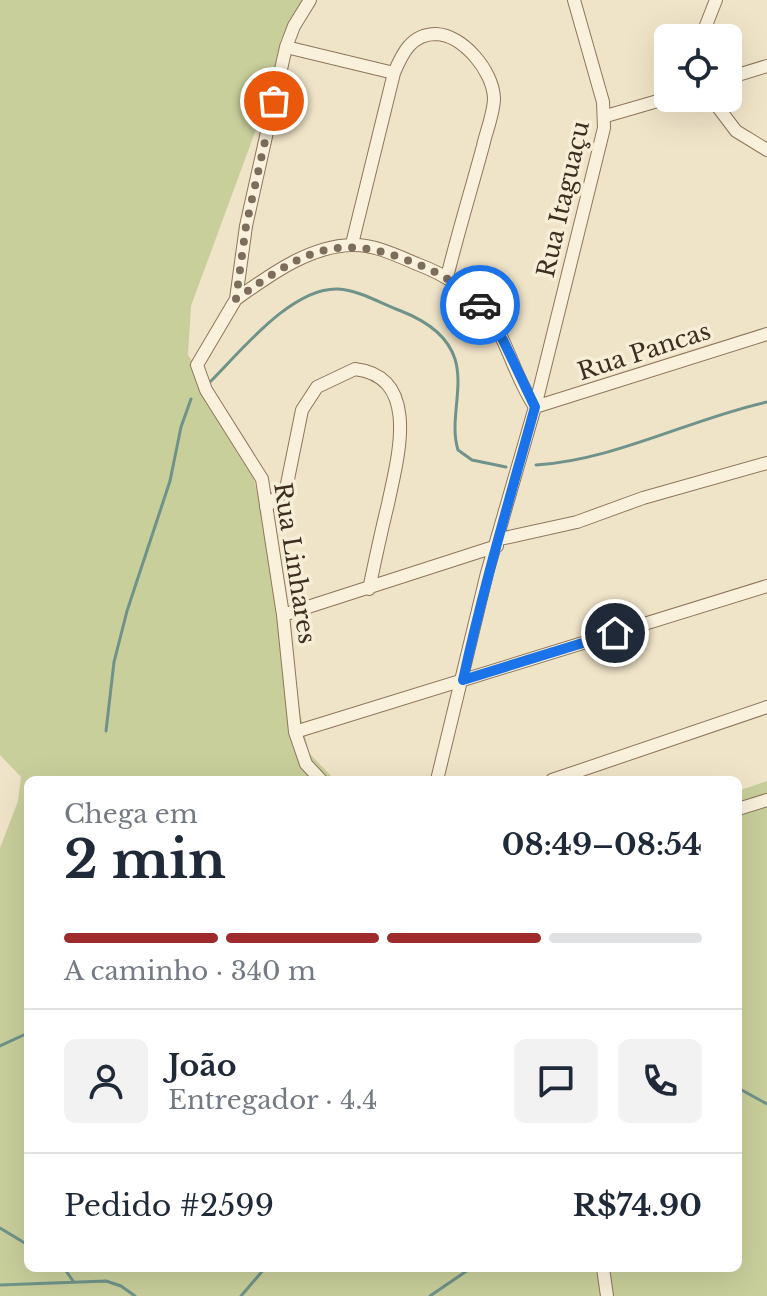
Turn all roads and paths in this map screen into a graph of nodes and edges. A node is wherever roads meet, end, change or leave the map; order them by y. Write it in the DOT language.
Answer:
graph roads {
  1 [pos="310,0"];
  2 [pos="574,0"];
  3 [pos="716,0"];
  4 [pos="707,24"];
  5 [pos="286,47"];
  6 [pos="767,66"];
  7 [pos="394,73"];
  8 [pos="742,74"];
  9 [pos="654,102"];
  10 [pos="722,112"];
  11 [pos="606,116"];
  12 [pos="767,150"];
  13 [pos="352,244"];
  14 [pos="447,277"];
  15 [pos="236,299"];
  16 [pos="767,334"];
  17 [pos="535,407"];
  18 [pos="767,463"];
  19 [pos="266,507"];
  20 [pos="498,542"];
  21 [pos="767,586"];
  22 [pos="369,589"];
  23 [pos="283,615"];
  24 [pos="463,680"];
  25 [pos="767,707"];
  26 [pos="295,732"];
  27 [pos="317,776"];
  28 [pos="438,776"];
  29 [pos="564,776"];
  30 [pos="767,800"];
  31 [pos="742,808"];
  32 [pos="604,1272"];
  33 [pos="607,1296"];
  1 -- 5 [label="street, Rua Linhares"];
  2 -- 11 [label="street, Rua Itaguaçu"];
  3 -- 4 [label="street"];
  5 -- 7 [label="street"];
  5 -- 15 [label="street, Rua Linhares"];
  6 -- 8 [label="street"];
  7 -- 13 [label="street"];
  7 -- 14 [label="street"];
  9 -- 11 [label="street"];
  10 -- 12 [label="street"];
  11 -- 17 [label="street, Rua Itaguaçu"];
  13 -- 14 [label="street"];
  13 -- 15 [label="street"];
  14 -- 17 [label="street"];
  15 -- 19 [label="street, Rua Linhares"];
  16 -- 17 [label="street, Rua Pancas"];
  17 -- 20 [label="street, Rua Itaguaçu"];
  18 -- 20 [label="street"];
  19 -- 22 [label="street"];
  19 -- 23 [label="street, Rua Linhares"];
  20 -- 22 [label="street"];
  20 -- 24 [label="street, Rua Itaguaçu"];
  21 -- 24 [label="street"];
  22 -- 23 [label="street"];
  23 -- 26 [label="street, Rua Linhares"];
  24 -- 26 [label="street"];
  24 -- 28 [label="street, Rua Itaguaçu"];
  25 -- 29 [label="street"];
  26 -- 27 [label="street, Rua Linhares"];
  30 -- 31 [label="street"];
  32 -- 33 [label="street"];
}
